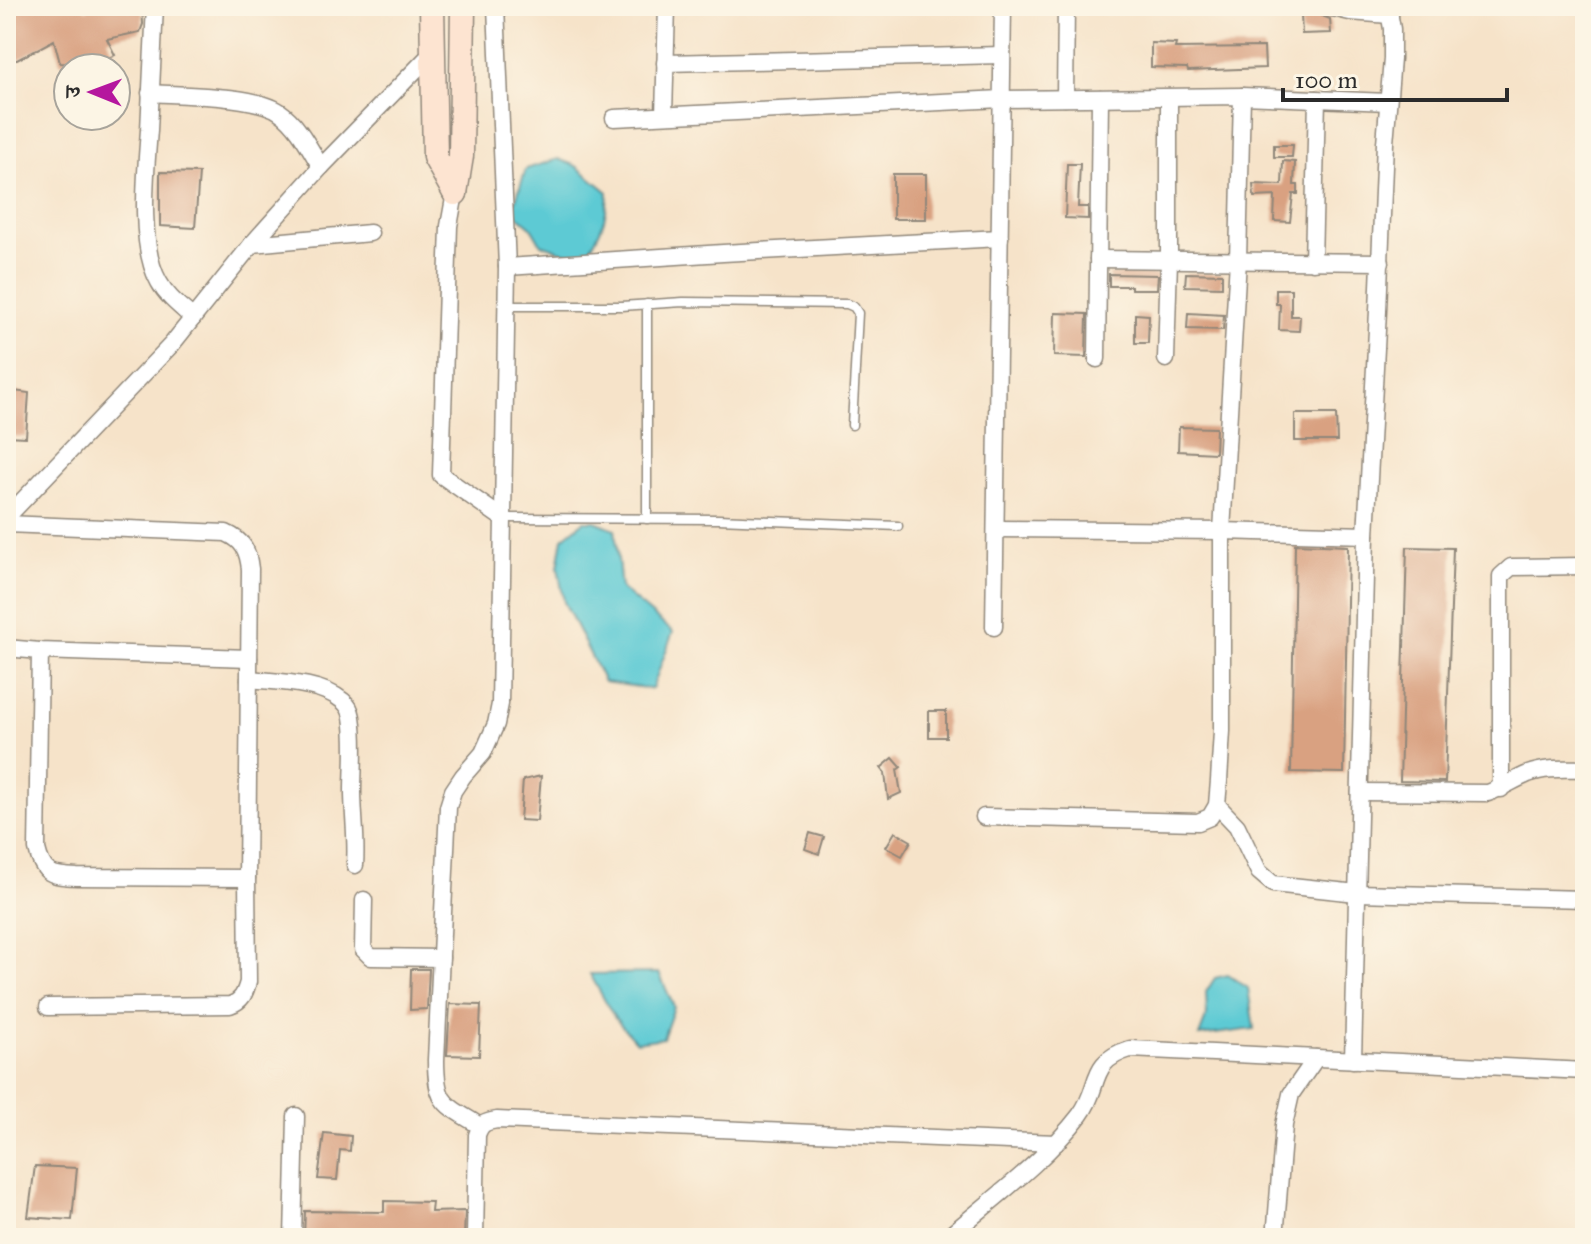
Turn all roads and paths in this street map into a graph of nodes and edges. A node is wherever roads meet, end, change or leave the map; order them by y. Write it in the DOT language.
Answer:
graph roads {
  1 [pos="155,6"];
  2 [pos="432,6"];
  3 [pos="496,6"];
  4 [pos="667,6"];
  5 [pos="1003,6"];
  6 [pos="1066,6"];
  7 [pos="1324,6"];
  8 [pos="466,9"];
  9 [pos="1389,10"];
  10 [pos="432,53"];
  11 [pos="1002,55"];
  12 [pos="665,63"];
  13 [pos="150,93"];
  14 [pos="1242,96"];
  15 [pos="1169,97"];
  16 [pos="1065,98"];
  17 [pos="1100,98"];
  18 [pos="1002,99"];
  19 [pos="1317,99"];
  20 [pos="1388,102"];
  21 [pos="664,115"];
  22 [pos="614,118"];
  23 [pos="321,167"];
  24 [pos="455,193"];
  25 [pos="370,233"];
  26 [pos="1000,238"];
  27 [pos="252,244"];
  28 [pos="1098,259"];
  29 [pos="1169,260"];
  30 [pos="1238,260"];
  31 [pos="1313,262"];
  32 [pos="1381,262"];
  33 [pos="507,267"];
  34 [pos="647,304"];
  35 [pos="507,306"];
  36 [pos="193,318"];
  37 [pos="1097,359"];
  38 [pos="1166,359"];
  39 [pos="852,425"];
  40 [pos="6,518"];
  41 [pos="502,518"];
  42 [pos="647,519"];
  43 [pos="6,524"];
  44 [pos="898,526"];
  45 [pos="996,529"];
  46 [pos="1222,531"];
  47 [pos="1366,535"];
  48 [pos="1585,566"];
  49 [pos="994,627"];
  50 [pos="6,648"];
  51 [pos="40,651"];
  52 [pos="249,658"];
  53 [pos="249,679"];
  54 [pos="1585,769"];
  55 [pos="1501,789"];
  56 [pos="1360,792"];
  57 [pos="1217,805"];
  58 [pos="984,817"];
  59 [pos="355,865"];
  60 [pos="247,878"];
  61 [pos="1357,893"];
  62 [pos="1585,899"];
  63 [pos="364,900"];
  64 [pos="441,958"];
  65 [pos="48,1007"];
  66 [pos="1316,1058"];
  67 [pos="1353,1060"];
  68 [pos="1585,1071"];
  69 [pos="296,1116"];
  70 [pos="480,1126"];
  71 [pos="1056,1143"];
  72 [pos="293,1238"];
  73 [pos="475,1238"];
  74 [pos="947,1238"];
  75 [pos="1275,1238"];
  1 -- 13 [label="street"];
  2 -- 10 [label="street"];
  3 -- 33 [label="street"];
  4 -- 12 [label="street"];
  5 -- 11 [label="street"];
  6 -- 16 [label="street"];
  7 -- 9 [label="street"];
  8 -- 24 [label="street"];
  9 -- 20 [label="street"];
  10 -- 23 [label="street"];
  10 -- 24 [label="street"];
  11 -- 12 [label="street"];
  11 -- 18 [label="street"];
  12 -- 21 [label="street"];
  13 -- 23 [label="street"];
  13 -- 36 [label="street"];
  14 -- 15 [label="street"];
  14 -- 19 [label="street"];
  14 -- 30 [label="street"];
  15 -- 17 [label="street"];
  15 -- 29 [label="street"];
  16 -- 17 [label="street"];
  16 -- 18 [label="street"];
  17 -- 28 [label="street"];
  18 -- 21 [label="street"];
  18 -- 26 [label="street"];
  19 -- 20 [label="street"];
  19 -- 31 [label="street"];
  20 -- 32 [label="street"];
  21 -- 22 [label="street"];
  23 -- 27 [label="street"];
  24 -- 41 [label="street"];
  25 -- 27 [label="street"];
  26 -- 33 [label="street"];
  26 -- 45 [label="street"];
  27 -- 36 [label="street"];
  28 -- 29 [label="street"];
  28 -- 37 [label="street"];
  29 -- 30 [label="street"];
  29 -- 38 [label="street"];
  30 -- 31 [label="street"];
  30 -- 46 [label="street"];
  31 -- 32 [label="street"];
  32 -- 47 [label="street"];
  33 -- 35 [label="street"];
  34 -- 35 [label="lane"];
  34 -- 39 [label="lane"];
  34 -- 42 [label="lane"];
  35 -- 41 [label="street"];
  36 -- 40 [label="street"];
  41 -- 42 [label="lane"];
  41 -- 64 [label="street"];
  42 -- 44 [label="lane"];
  43 -- 52 [label="street"];
  45 -- 46 [label="street"];
  45 -- 49 [label="street"];
  46 -- 47 [label="street"];
  46 -- 57 [label="street"];
  47 -- 56 [label="street"];
  48 -- 55 [label="street"];
  50 -- 51 [label="street"];
  51 -- 52 [label="street"];
  51 -- 60 [label="street"];
  52 -- 53 [label="street"];
  53 -- 59 [label="street"];
  53 -- 60 [label="street"];
  54 -- 55 [label="street"];
  55 -- 56 [label="street"];
  56 -- 61 [label="street"];
  57 -- 58 [label="street"];
  57 -- 61 [label="street"];
  60 -- 65 [label="street"];
  61 -- 62 [label="street"];
  61 -- 67 [label="street"];
  63 -- 64 [label="street"];
  64 -- 70 [label="street"];
  66 -- 67 [label="street"];
  66 -- 71 [label="street"];
  66 -- 75 [label="street"];
  67 -- 68 [label="street"];
  69 -- 72 [label="street"];
  70 -- 71 [label="street"];
  70 -- 73 [label="street"];
  71 -- 74 [label="street"];
}
